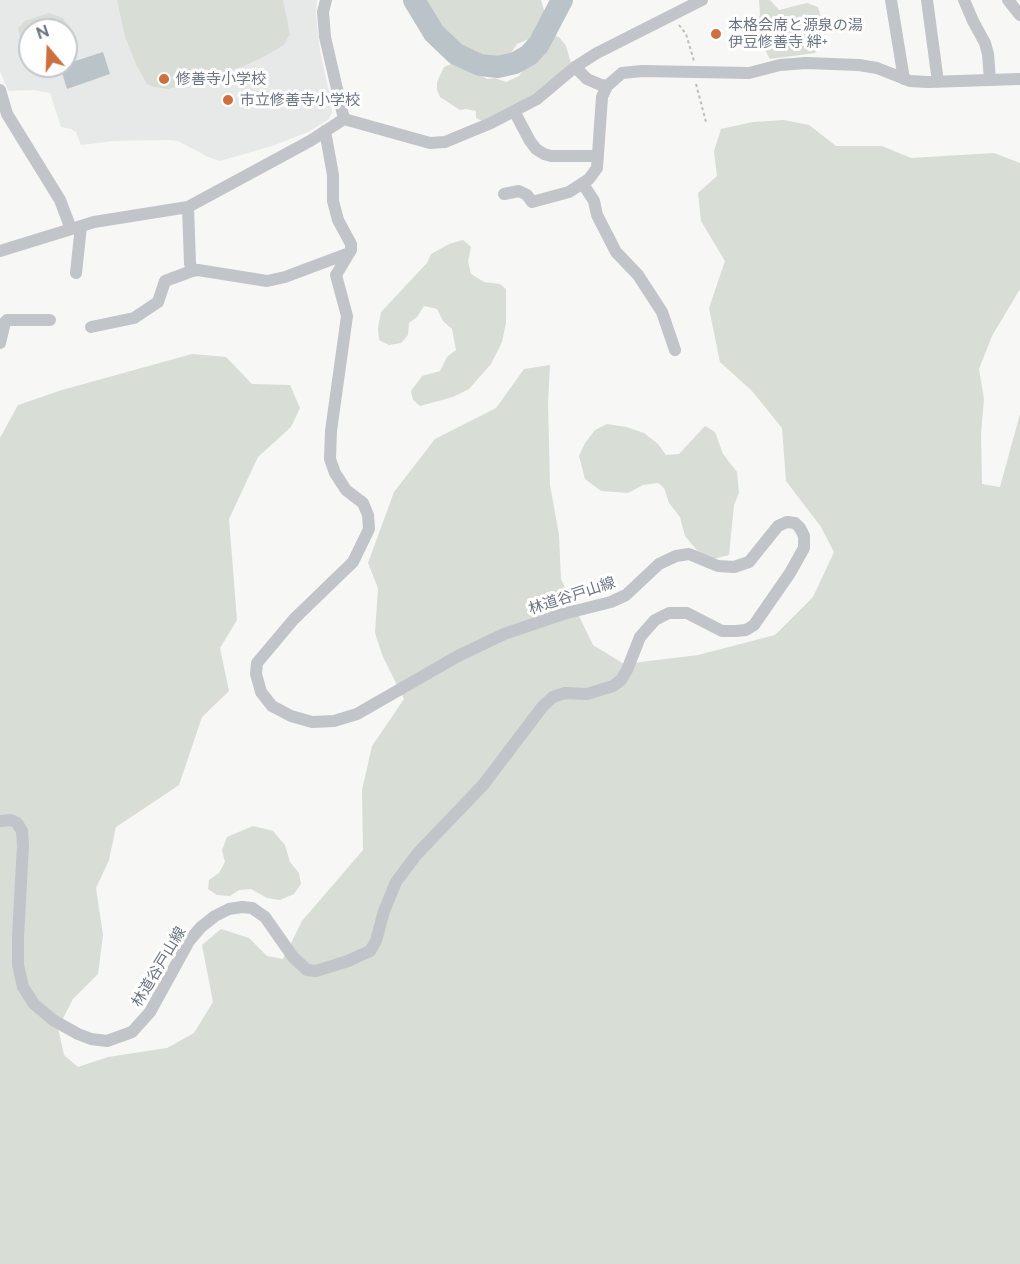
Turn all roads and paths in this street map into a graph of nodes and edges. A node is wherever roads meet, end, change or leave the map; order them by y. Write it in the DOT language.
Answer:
graph roads {
  1 [pos="326,0"];
  2 [pos="702,0"];
  3 [pos="891,0"];
  4 [pos="927,0"];
  5 [pos="964,0"];
  6 [pos="1008,0"];
  7 [pos="1020,15"];
  8 [pos="575,67"];
  9 [pos="904,78"];
  10 [pos="1020,79"];
  11 [pos="990,80"];
  12 [pos="938,82"];
  13 [pos="607,86"];
  14 [pos="0,90"];
  15 [pos="514,111"];
  16 [pos="3,115"];
  17 [pos="344,119"];
  18 [pos="324,131"];
  19 [pos="597,156"];
  20 [pos="583,184"];
  21 [pos="504,194"];
  22 [pos="188,207"];
  23 [pos="76,227"];
  24 [pos="0,251"];
  25 [pos="349,253"];
  26 [pos="192,271"];
  27 [pos="76,273"];
  28 [pos="50,320"];
  29 [pos="92,327"];
  30 [pos="0,343"];
  31 [pos="675,350"];
  32 [pos="0,821"];
  1 -- 17 [label="street"];
  2 -- 8 [label="street"];
  3 -- 9 [label="street"];
  4 -- 12 [label="street"];
  5 -- 11 [label="street"];
  6 -- 7 [label="street"];
  8 -- 13 [label="street"];
  8 -- 15 [label="street"];
  9 -- 12 [label="street"];
  9 -- 13 [label="street"];
  10 -- 11 [label="street"];
  11 -- 12 [label="street"];
  13 -- 19 [label="street"];
  14 -- 16 [label="street"];
  15 -- 17 [label="street"];
  15 -- 19 [label="street"];
  16 -- 23 [label="street"];
  17 -- 18 [label="street"];
  18 -- 22 [label="street"];
  18 -- 25 [label="street"];
  19 -- 20 [label="street"];
  20 -- 21 [label="street"];
  20 -- 31 [label="street"];
  22 -- 23 [label="street"];
  22 -- 26 [label="street"];
  23 -- 24 [label="street"];
  23 -- 27 [label="street"];
  25 -- 26 [label="street"];
  25 -- 32 [label="street, 林道谷戸山線"];
  26 -- 29 [label="street"];
  28 -- 30 [label="street"];
}
